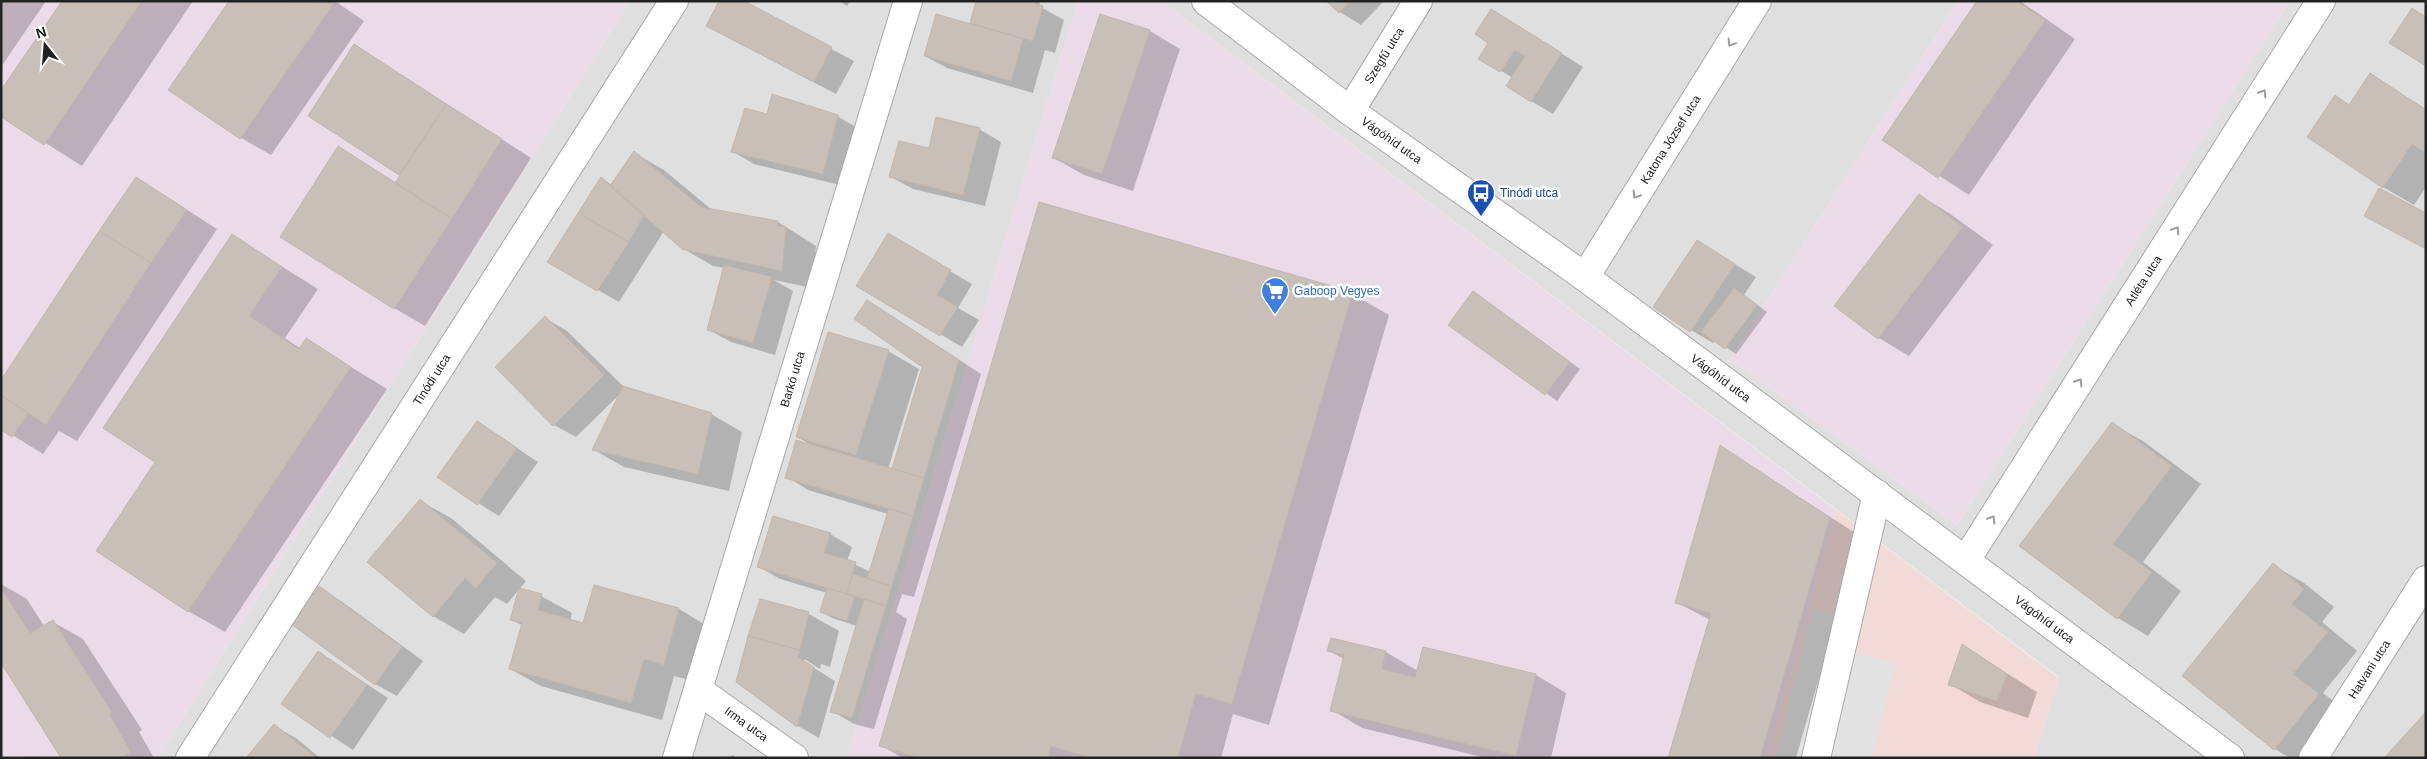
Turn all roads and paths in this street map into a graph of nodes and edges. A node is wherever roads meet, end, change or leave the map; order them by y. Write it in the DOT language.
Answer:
graph roads {
  1 [pos="674,1"];
  2 [pos="908,1"];
  3 [pos="1206,1"];
  4 [pos="1418,1"];
  5 [pos="1757,1"];
  6 [pos="2321,1"];
  7 [pos="1350,111"];
  8 [pos="1585,277"];
  9 [pos="1877,494"];
  10 [pos="1966,560"];
  11 [pos="2426,580"];
  12 [pos="698,690"];
  13 [pos="190,758"];
  14 [pos="678,758"];
  15 [pos="794,758"];
  16 [pos="1816,758"];
  17 [pos="2230,758"];
  18 [pos="2313,758"];
  1 -- 13 [label="street, Tinódi utca"];
  2 -- 12 [label="street, Barkó utca"];
  3 -- 7 [label="street, Vágóhíd utca"];
  4 -- 7 [label="street, Szegfű utca"];
  5 -- 8 [label="street, Katona József utca, one-way"];
  10 -- 6 [label="street, Atléta utca, one-way"];
  7 -- 8 [label="street, Vágóhíd utca"];
  8 -- 9 [label="street, Vágóhíd utca"];
  9 -- 10 [label="street, Vágóhíd utca"];
  9 -- 16 [label="street"];
  10 -- 17 [label="street, Vágóhíd utca"];
  11 -- 18 [label="street, Hatvani utca"];
  12 -- 14 [label="street, Barkó utca"];
  12 -- 15 [label="street, Irma utca"];
}
